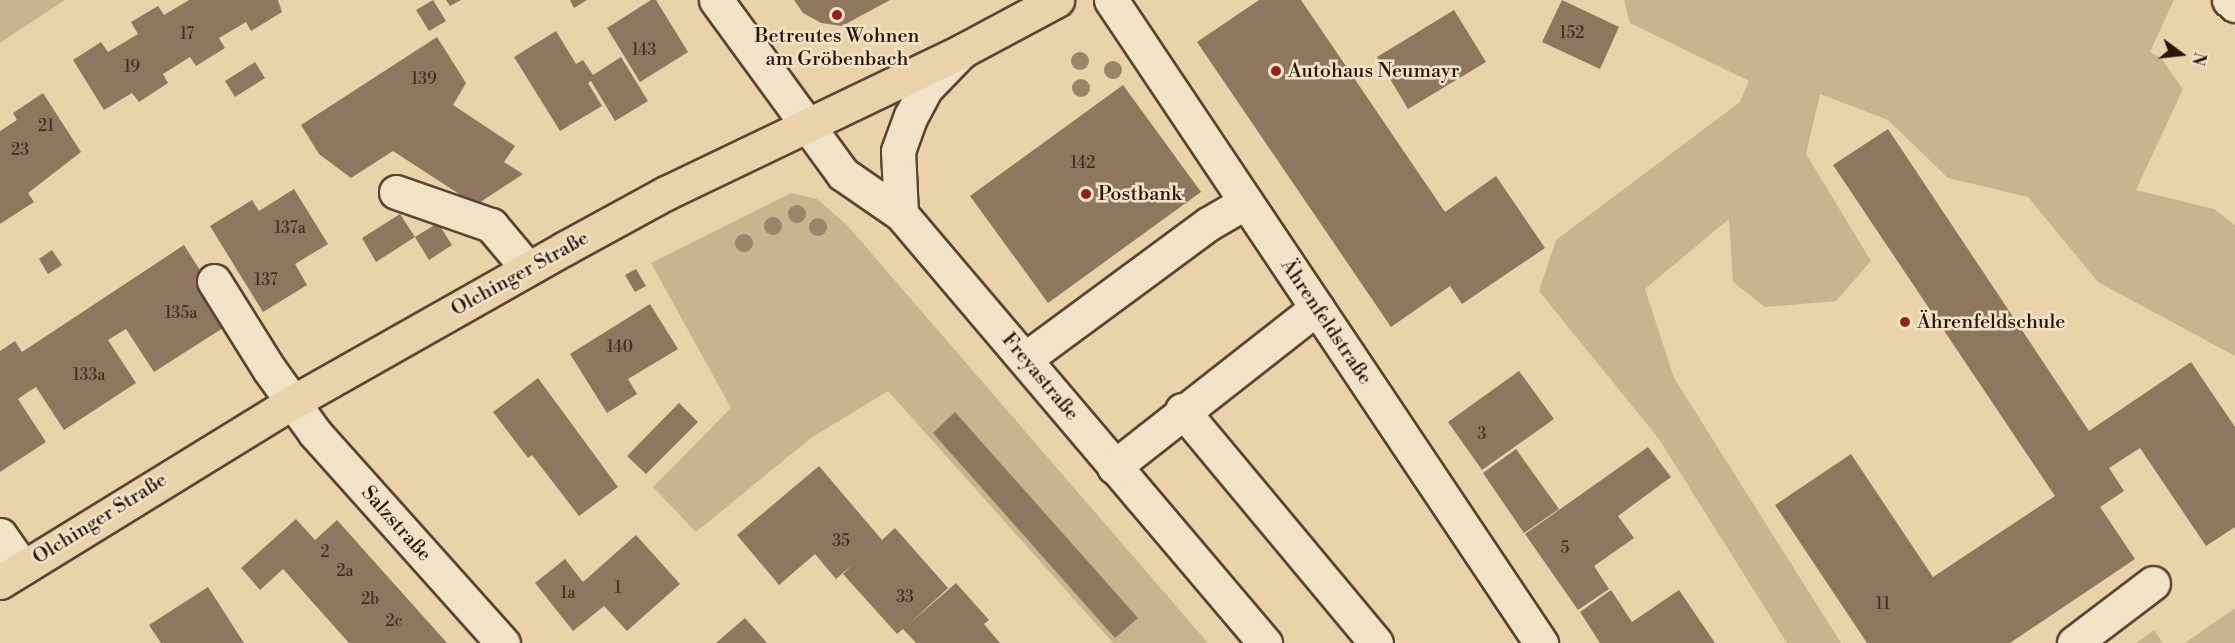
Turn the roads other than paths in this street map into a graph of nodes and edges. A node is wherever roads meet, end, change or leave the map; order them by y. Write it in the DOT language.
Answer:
graph roads {
  1 [pos="716,0"];
  2 [pos="1058,0"];
  3 [pos="1111,0"];
  4 [pos="2229,0"];
  5 [pos="2235,5"];
  6 [pos="962,51"];
  7 [pos="804,124"];
  8 [pos="396,192"];
  9 [pos="1246,202"];
  10 [pos="901,214"];
  11 [pos="528,269"];
  12 [pos="214,281"];
  13 [pos="1317,308"];
  14 [pos="1025,359"];
  15 [pos="293,402"];
  16 [pos="1182,410"];
  17 [pos="1114,467"];
  18 [pos="0,535"];
  19 [pos="7,573"];
  20 [pos="2153,583"];
  21 [pos="502,643"];
  22 [pos="1265,643"];
  23 [pos="1376,643"];
  24 [pos="1541,643"];
  25 [pos="2074,643"];
  1 -- 7 [label="street, Freyastraße"];
  2 -- 6 [label="main road, Olchinger Straße"];
  3 -- 9 [label="street, Ährenfeldstraße"];
  4 -- 5 [label="street"];
  6 -- 7 [label="main road, Olchinger Straße"];
  6 -- 10 [label="street"];
  7 -- 10 [label="street, Freyastraße"];
  7 -- 11 [label="main road, Olchinger Straße"];
  8 -- 11 [label="street"];
  9 -- 13 [label="street, Ährenfeldstraße"];
  9 -- 14 [label="street"];
  10 -- 14 [label="street, Freyastraße"];
  11 -- 15 [label="main road, Olchinger Straße"];
  12 -- 15 [label="street, Salzstraße"];
  13 -- 16 [label="street"];
  13 -- 24 [label="street, Ährenfeldstraße"];
  14 -- 17 [label="street, Freyastraße"];
  15 -- 19 [label="main road, Olchinger Straße"];
  15 -- 21 [label="street, Salzstraße"];
  16 -- 17 [label="street"];
  16 -- 23 [label="street"];
  17 -- 22 [label="street, Freyastraße"];
  18 -- 19 [label="street"];
  20 -- 25 [label="street"];
}
